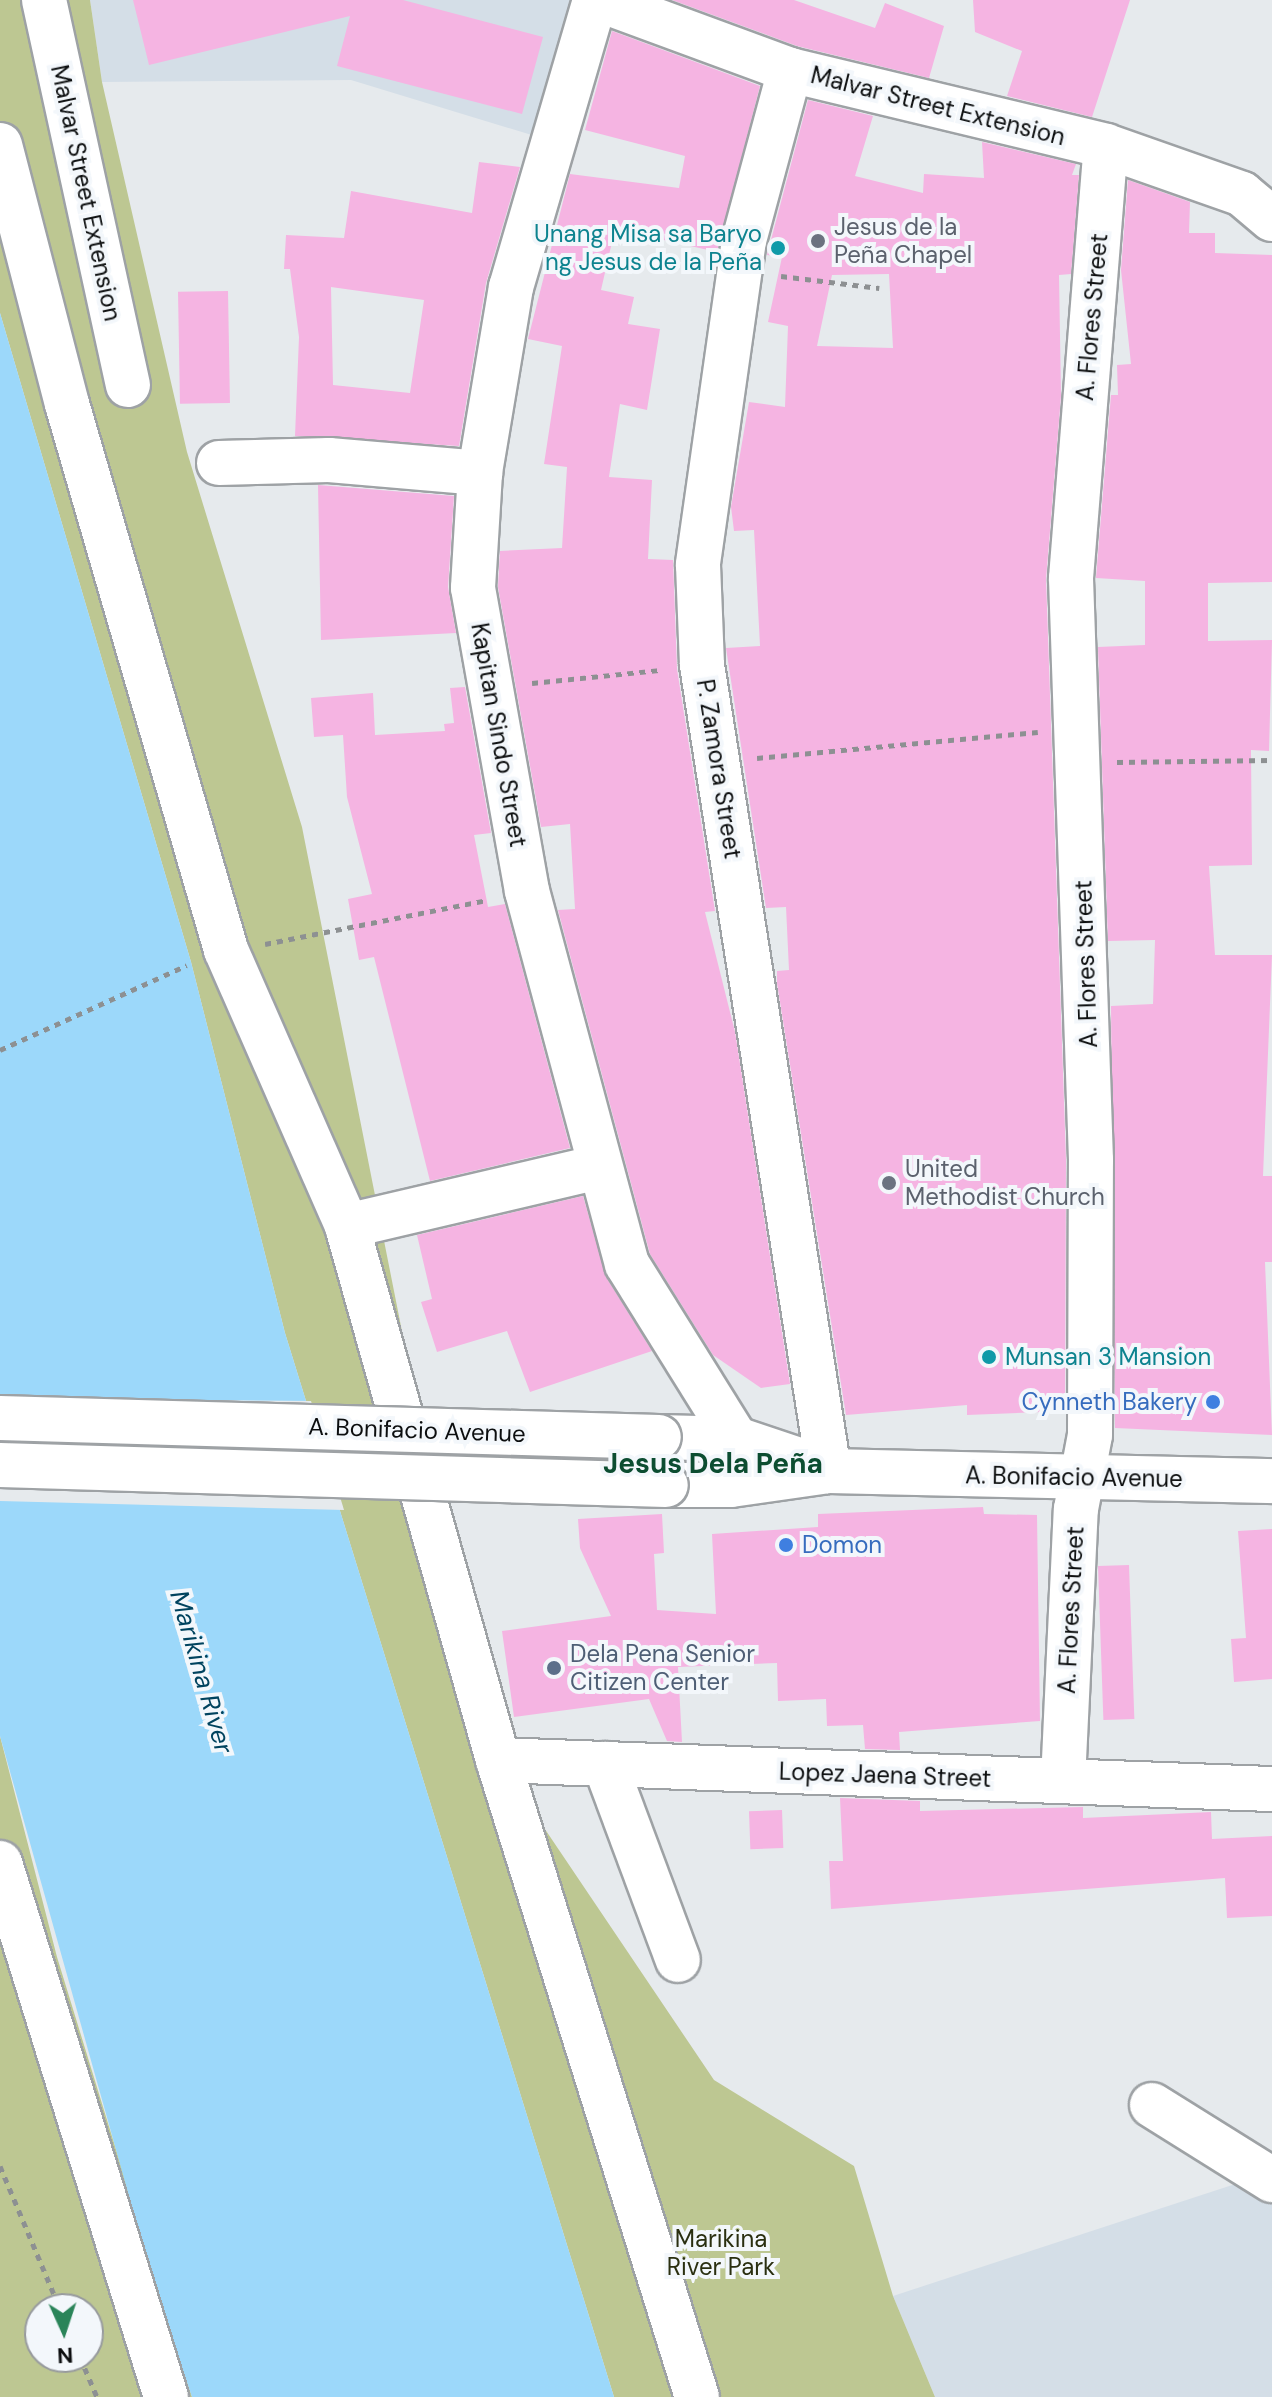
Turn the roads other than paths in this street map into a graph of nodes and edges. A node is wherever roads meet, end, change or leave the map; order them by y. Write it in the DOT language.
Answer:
graph roads {
  1 [pos="44,0"];
  2 [pos="597,0"];
  3 [pos="790,70"];
  4 [pos="0,145"];
  5 [pos="1106,146"];
  6 [pos="1272,219"];
  7 [pos="128,385"];
  8 [pos="219,463"];
  9 [pos="480,473"];
  10 [pos="598,1167"];
  11 [pos="347,1226"];
  12 [pos="0,1418"];
  13 [pos="736,1439"];
  14 [pos="0,1465"];
  15 [pos="829,1471"];
  16 [pos="1082,1477"];
  17 [pos="1272,1481"];
  18 [pos="498,1760"];
  19 [pos="605,1764"];
  20 [pos="1063,1781"];
  21 [pos="1272,1789"];
  22 [pos="0,1863"];
  23 [pos="678,1960"];
  24 [pos="1152,2105"];
  25 [pos="1272,2180"];
  26 [pos="166,2397"];
  27 [pos="697,2397"];
  1 -- 7 [label="street, Malvar Street Extension"];
  2 -- 3 [label="street, Malvar Street Extension"];
  2 -- 9 [label="street, Kapitan Sindo Street"];
  3 -- 5 [label="street, Malvar Street Extension"];
  3 -- 15 [label="street, P. Zamora Street"];
  4 -- 11 [label="street"];
  5 -- 6 [label="street, Malvar Street Extension"];
  5 -- 16 [label="street, A. Flores Street"];
  8 -- 9 [label="street"];
  9 -- 10 [label="street, Kapitan Sindo Street"];
  10 -- 11 [label="street"];
  10 -- 13 [label="street, Kapitan Sindo Street"];
  11 -- 18 [label="street"];
  12 -- 13 [label="street, A. Bonifacio Avenue, bridge"];
  13 -- 15 [label="street, A. Bonifacio Avenue"];
  14 -- 15 [label="street, A. Bonifacio Avenue, bridge"];
  15 -- 16 [label="street, A. Bonifacio Avenue"];
  16 -- 17 [label="street, A. Bonifacio Avenue"];
  16 -- 20 [label="street, A. Flores Street"];
  18 -- 19 [label="street, Lopez Jaena Street"];
  18 -- 27 [label="street"];
  19 -- 20 [label="street, Lopez Jaena Street"];
  19 -- 23 [label="street"];
  20 -- 21 [label="street, Lopez Jaena Street"];
  22 -- 26 [label="street"];
  24 -- 25 [label="street"];
}
